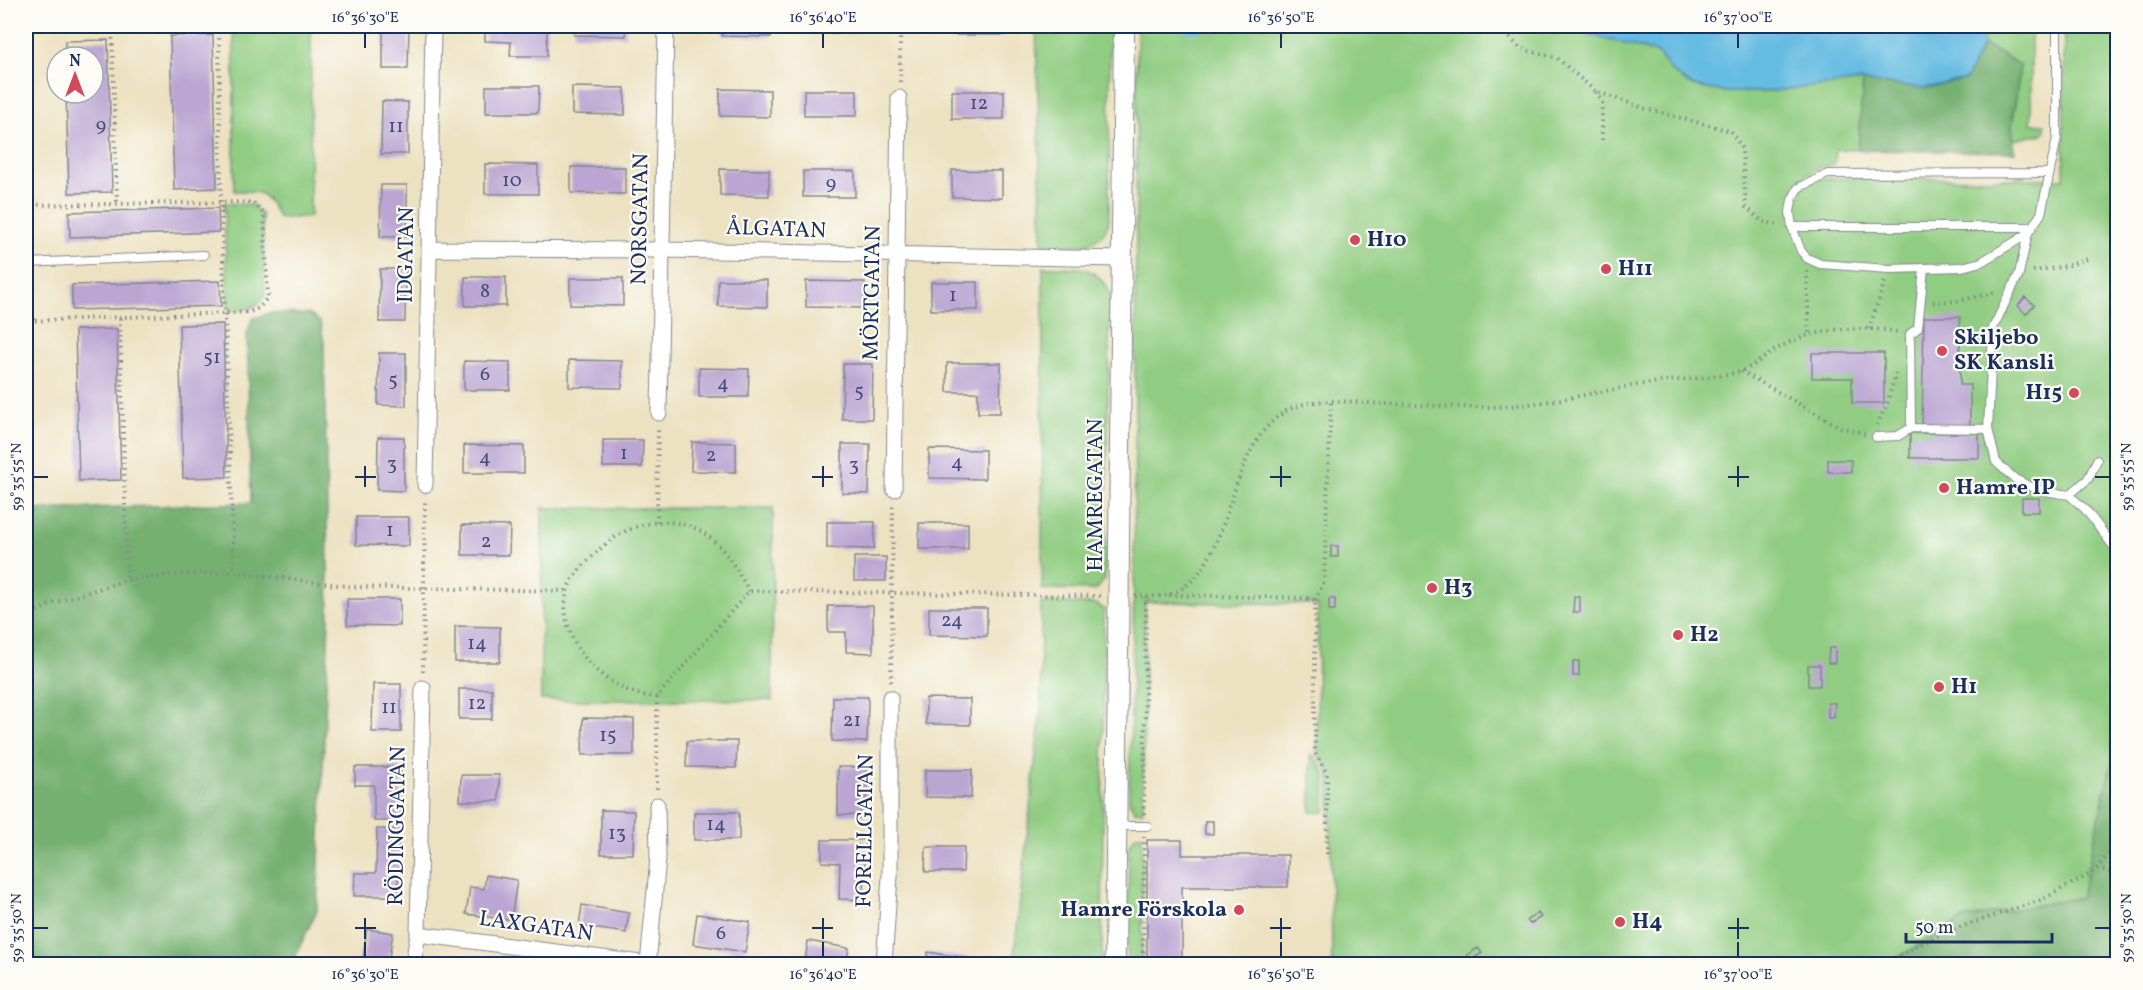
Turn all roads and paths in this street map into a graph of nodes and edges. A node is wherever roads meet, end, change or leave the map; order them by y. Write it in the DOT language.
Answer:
graph roads {
  1 [pos="112,26"];
  2 [pos="219,26"];
  3 [pos="433,26"];
  4 [pos="666,26"];
  5 [pos="900,26"];
  6 [pos="1124,26"];
  7 [pos="1507,26"];
  8 [pos="2057,26"];
  9 [pos="1595,91"];
  10 [pos="899,98"];
  11 [pos="1602,143"];
  12 [pos="2049,173"];
  13 [pos="221,201"];
  14 [pos="117,202"];
  15 [pos="26,205"];
  16 [pos="1792,227"];
  17 [pos="2030,230"];
  18 [pos="429,249"];
  19 [pos="663,250"];
  20 [pos="204,255"];
  21 [pos="895,256"];
  22 [pos="1807,258"];
  23 [pos="1122,259"];
  24 [pos="26,263"];
  25 [pos="1889,268"];
  26 [pos="1924,268"];
  27 [pos="225,314"];
  28 [pos="120,318"];
  29 [pos="26,321"];
  30 [pos="1869,329"];
  31 [pos="1910,334"];
  32 [pos="1809,335"];
  33 [pos="1899,365"];
  34 [pos="1742,371"];
  35 [pos="1332,402"];
  36 [pos="659,412"];
  37 [pos="1911,428"];
  38 [pos="1988,429"];
  39 [pos="1876,437"];
  40 [pos="2097,460"];
  41 [pos="425,485"];
  42 [pos="894,489"];
  43 [pos="2069,495"];
  44 [pos="657,522"];
  45 [pos="2114,547"];
  46 [pos="234,572"];
  47 [pos="127,580"];
  48 [pos="424,587"];
  49 [pos="567,591"];
  50 [pos="749,591"];
  51 [pos="892,592"];
  52 [pos="1168,595"];
  53 [pos="1119,596"];
  54 [pos="1146,596"];
  55 [pos="1314,600"];
  56 [pos="26,616"];
  57 [pos="423,688"];
  58 [pos="657,697"];
  59 [pos="890,698"];
  60 [pos="657,805"];
  61 [pos="1116,826"];
  62 [pos="1145,826"];
  63 [pos="2118,844"];
  64 [pos="1327,855"];
  65 [pos="2096,869"];
  66 [pos="2118,873"];
  67 [pos="418,934"];
  68 [pos="413,964"];
  69 [pos="648,964"];
  70 [pos="884,964"];
  71 [pos="1116,964"];
  72 [pos="1143,964"];
  73 [pos="1884,964"];
  1 -- 14 [label="path"];
  2 -- 13 [label="path"];
  3 -- 18 [label="street, IDGATAN"];
  4 -- 19 [label="street, NORSGATAN"];
  5 -- 10 [label="path"];
  6 -- 23 [label="street, HAMREGATAN"];
  7 -- 9 [label="path"];
  8 -- 12 [label="lane"];
  9 -- 11 [label="path"];
  9 -- 16 [label="path"];
  10 -- 21 [label="street, MÖRTGATAN"];
  12 -- 16 [label="lane"];
  12 -- 17 [label="lane"];
  13 -- 14 [label="path"];
  13 -- 27 [label="path"];
  13 -- 27 [label="path"];
  14 -- 15 [label="path"];
  16 -- 17 [label="lane"];
  16 -- 22 [label="lane"];
  17 -- 26 [label="lane"];
  17 -- 38 [label="lane"];
  18 -- 19 [label="street, ÅLGATAN"];
  18 -- 41 [label="street, IDGATAN"];
  19 -- 21 [label="street, ÅLGATAN"];
  19 -- 36 [label="street, NORSGATAN"];
  20 -- 24 [label="lane"];
  21 -- 23 [label="street, ÅLGATAN"];
  21 -- 42 [label="street, MÖRTGATAN"];
  22 -- 25 [label="lane"];
  22 -- 32 [label="path"];
  23 -- 53 [label="street, HAMREGATAN"];
  25 -- 26 [label="lane"];
  25 -- 30 [label="path"];
  26 -- 31 [label="lane"];
  27 -- 28 [label="path"];
  27 -- 46 [label="path"];
  28 -- 29 [label="path"];
  28 -- 47 [label="path"];
  30 -- 31 [label="path"];
  30 -- 32 [label="path"];
  31 -- 37 [label="lane"];
  32 -- 34 [label="path"];
  33 -- 34 [label="path"];
  34 -- 35 [label="path"];
  35 -- 52 [label="path"];
  35 -- 55 [label="path"];
  36 -- 44 [label="path"];
  37 -- 38 [label="lane"];
  37 -- 39 [label="lane"];
  38 -- 43 [label="lane"];
  40 -- 43 [label="lane"];
  41 -- 48 [label="path"];
  42 -- 51 [label="path"];
  43 -- 45 [label="lane"];
  44 -- 49 [label="path"];
  44 -- 50 [label="path"];
  46 -- 47 [label="path"];
  46 -- 48 [label="path"];
  47 -- 56 [label="path"];
  48 -- 49 [label="path"];
  48 -- 57 [label="path"];
  49 -- 58 [label="path"];
  50 -- 51 [label="path"];
  50 -- 58 [label="path"];
  51 -- 53 [label="path"];
  51 -- 59 [label="path"];
  52 -- 54 [label="path"];
  52 -- 55 [label="path"];
  53 -- 54 [label="path"];
  53 -- 61 [label="street, HAMREGATAN"];
  54 -- 62 [label="path"];
  55 -- 64 [label="path"];
  57 -- 67 [label="street, RÖDINGGATAN"];
  58 -- 60 [label="path"];
  59 -- 70 [label="street, FORELLGATAN"];
  60 -- 69 [label="street"];
  61 -- 62 [label="lane"];
  61 -- 71 [label="street, HAMREGATAN"];
  62 -- 72 [label="path"];
  63 -- 65 [label="path"];
  65 -- 66 [label="path"];
  65 -- 73 [label="path"];
  67 -- 68 [label="street, RÖDINGGATAN"];
  67 -- 69 [label="street, LAXGATAN"];
}
